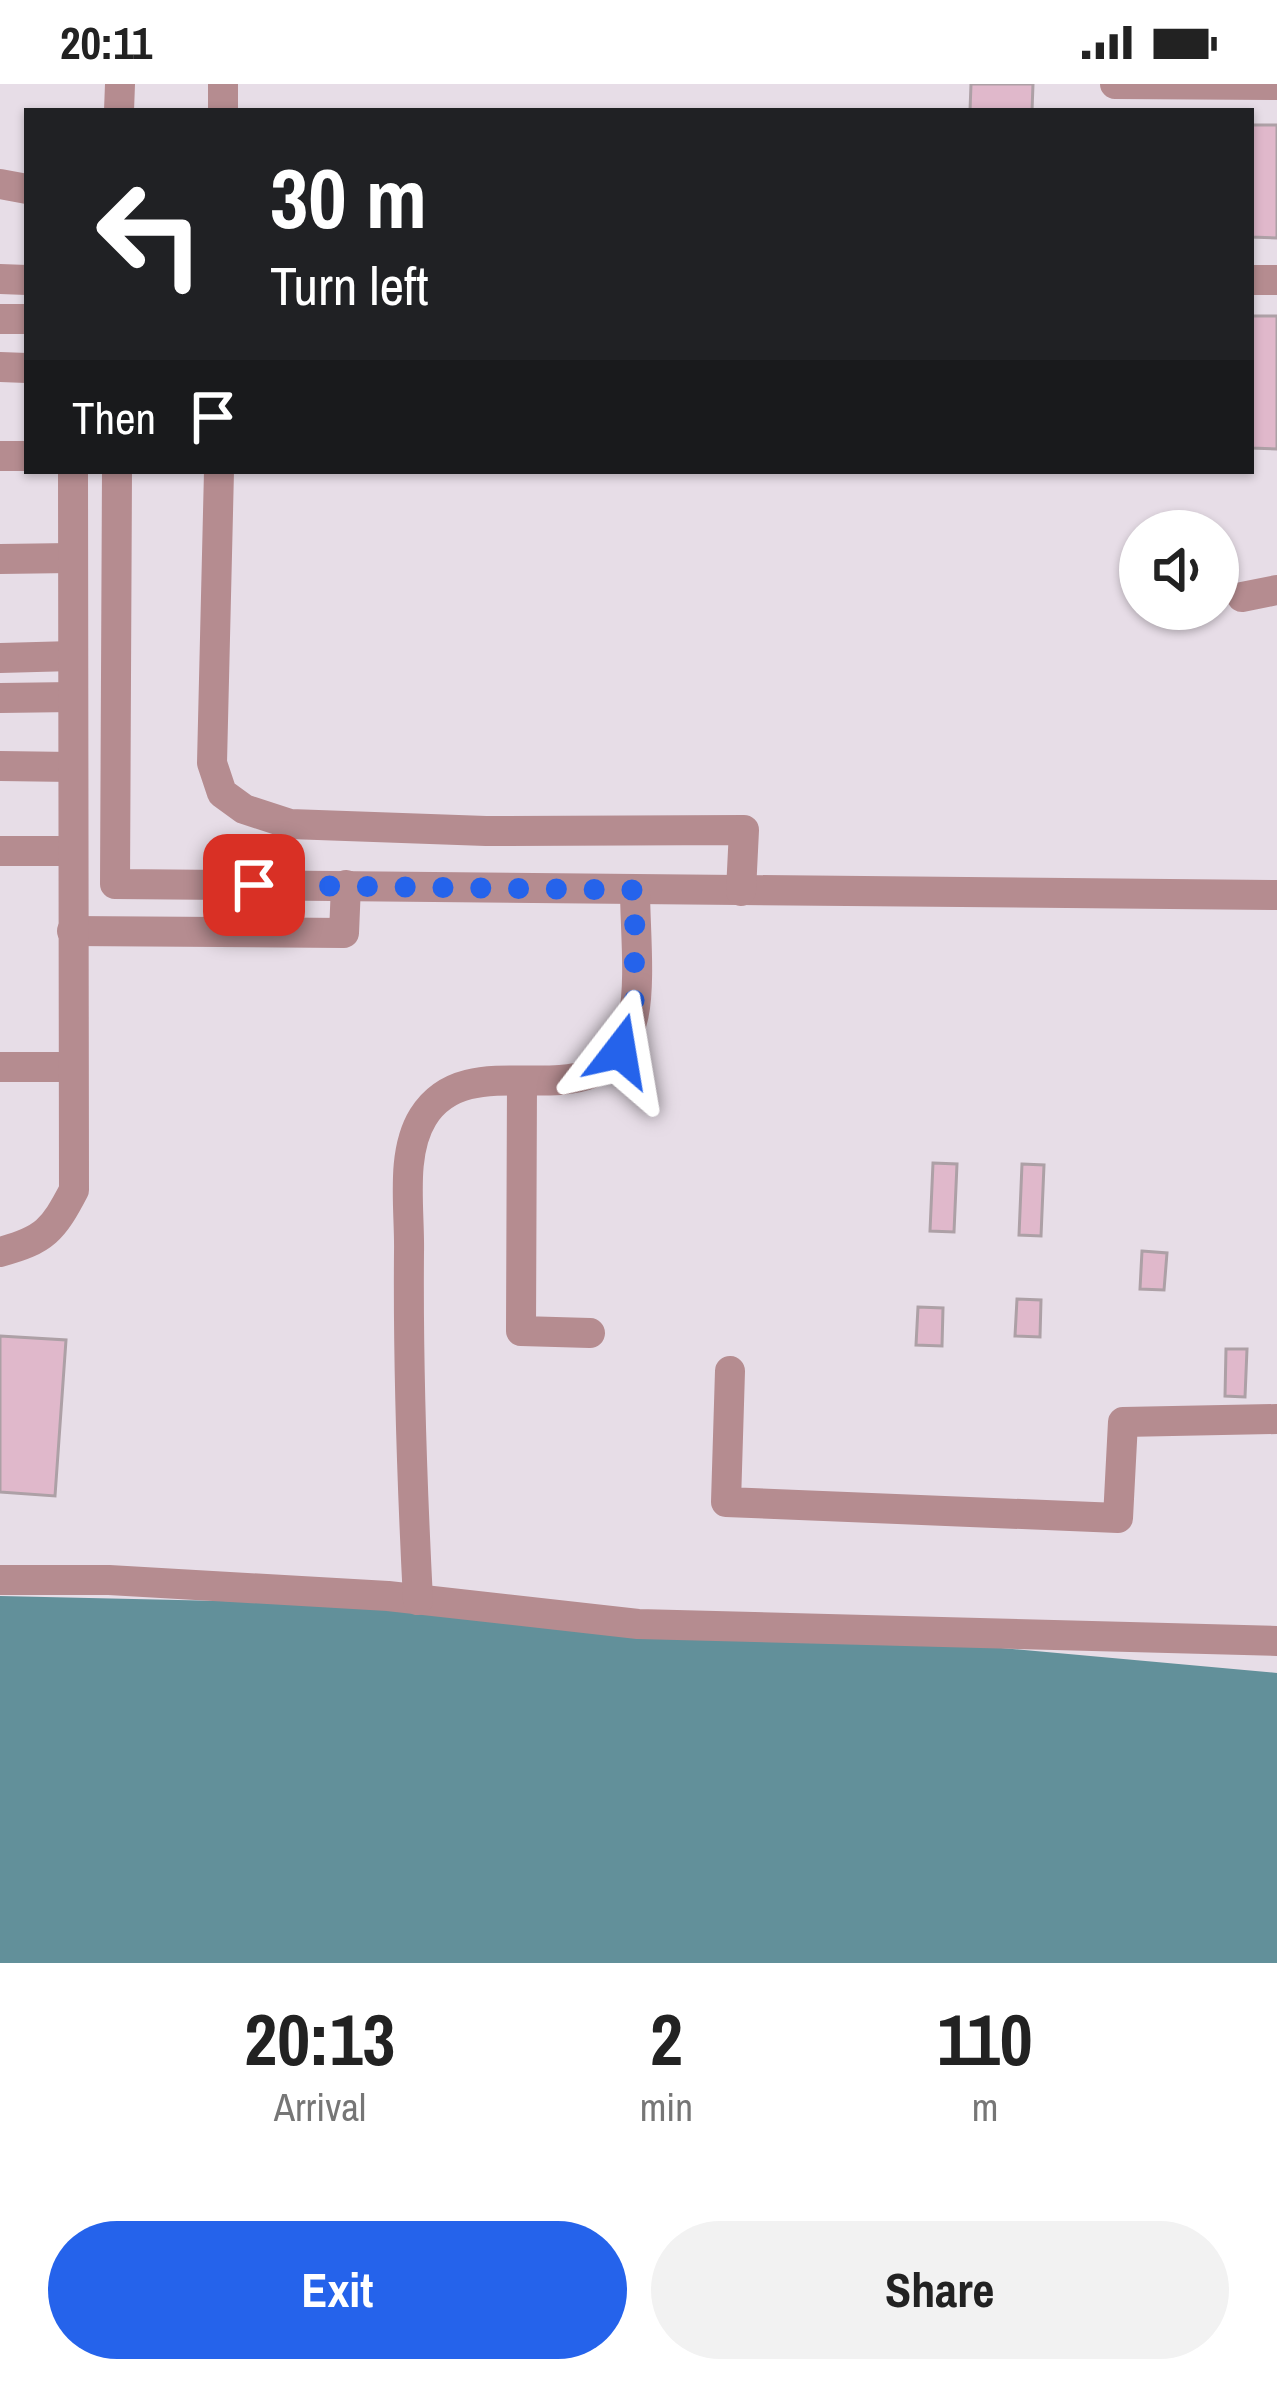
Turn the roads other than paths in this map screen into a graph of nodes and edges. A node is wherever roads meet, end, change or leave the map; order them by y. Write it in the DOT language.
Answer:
graph roads {
  1 [pos="1115,84"];
  2 [pos="1277,86"];
  3 [pos="73,474"];
  4 [pos="117,474"];
  5 [pos="219,474"];
  6 [pos="0,559"];
  7 [pos="71,559"];
  8 [pos="1277,590"];
  9 [pos="1242,597"];
  10 [pos="73,656"];
  11 [pos="0,658"];
  12 [pos="73,697"];
  13 [pos="0,698"];
  14 [pos="0,766"];
  15 [pos="72,767"];
  16 [pos="72,850"];
  17 [pos="0,851"];
  18 [pos="346,885"];
  19 [pos="635,890"];
  20 [pos="741,891"];
  21 [pos="1277,895"];
  22 [pos="72,931"];
  23 [pos="0,1067"];
  24 [pos="70,1067"];
  25 [pos="522,1081"];
  26 [pos="0,1252"];
  27 [pos="590,1333"];
  28 [pos="730,1371"];
  29 [pos="1277,1419"];
  30 [pos="0,1580"];
  31 [pos="418,1600"];
  32 [pos="1277,1641"];
  1 -- 2 [label="street"];
  3 -- 7 [label="street"];
  4 -- 18 [label="street"];
  5 -- 20 [label="street"];
  6 -- 7 [label="street"];
  7 -- 10 [label="street"];
  8 -- 9 [label="street"];
  10 -- 11 [label="street"];
  10 -- 12 [label="street"];
  12 -- 13 [label="street"];
  12 -- 15 [label="street"];
  14 -- 15 [label="street"];
  15 -- 16 [label="street"];
  16 -- 17 [label="street"];
  16 -- 22 [label="street"];
  18 -- 19 [label="street"];
  18 -- 22 [label="street"];
  19 -- 20 [label="street"];
  19 -- 25 [label="street"];
  20 -- 21 [label="street"];
  22 -- 24 [label="street"];
  23 -- 24 [label="street"];
  24 -- 26 [label="street"];
  25 -- 27 [label="street"];
  25 -- 31 [label="street"];
  28 -- 29 [label="street"];
  30 -- 31 [label="street"];
  31 -- 32 [label="street"];
}
